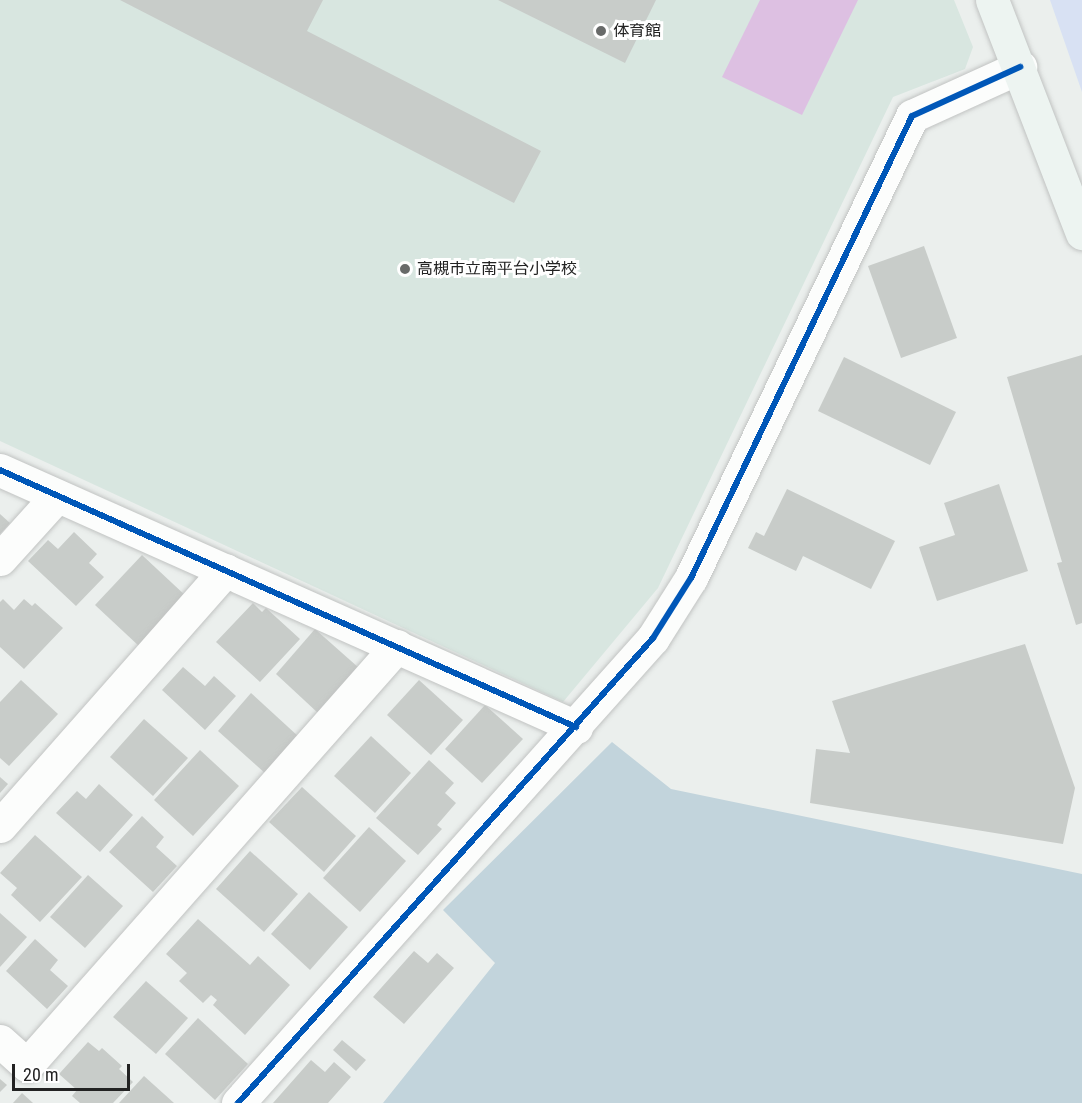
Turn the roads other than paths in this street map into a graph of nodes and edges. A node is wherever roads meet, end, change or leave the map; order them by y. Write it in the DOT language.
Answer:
graph roads {
  1 [pos="992,0"];
  2 [pos="1020,67"];
  3 [pos="1082,233"];
  4 [pos="0,470"];
  5 [pos="57,496"];
  6 [pos="0,559"];
  7 [pos="226,570"];
  8 [pos="397,646"];
  9 [pos="576,727"];
  10 [pos="0,826"];
  11 [pos="0,1041"];
  12 [pos="238,1103"];
  1 -- 2 [label="street"];
  2 -- 3 [label="street"];
  2 -- 9 [label="street"];
  4 -- 5 [label="street"];
  5 -- 6 [label="street"];
  5 -- 7 [label="street"];
  7 -- 8 [label="street"];
  7 -- 10 [label="street"];
  8 -- 9 [label="street"];
  8 -- 11 [label="street"];
  9 -- 12 [label="street"];
}
